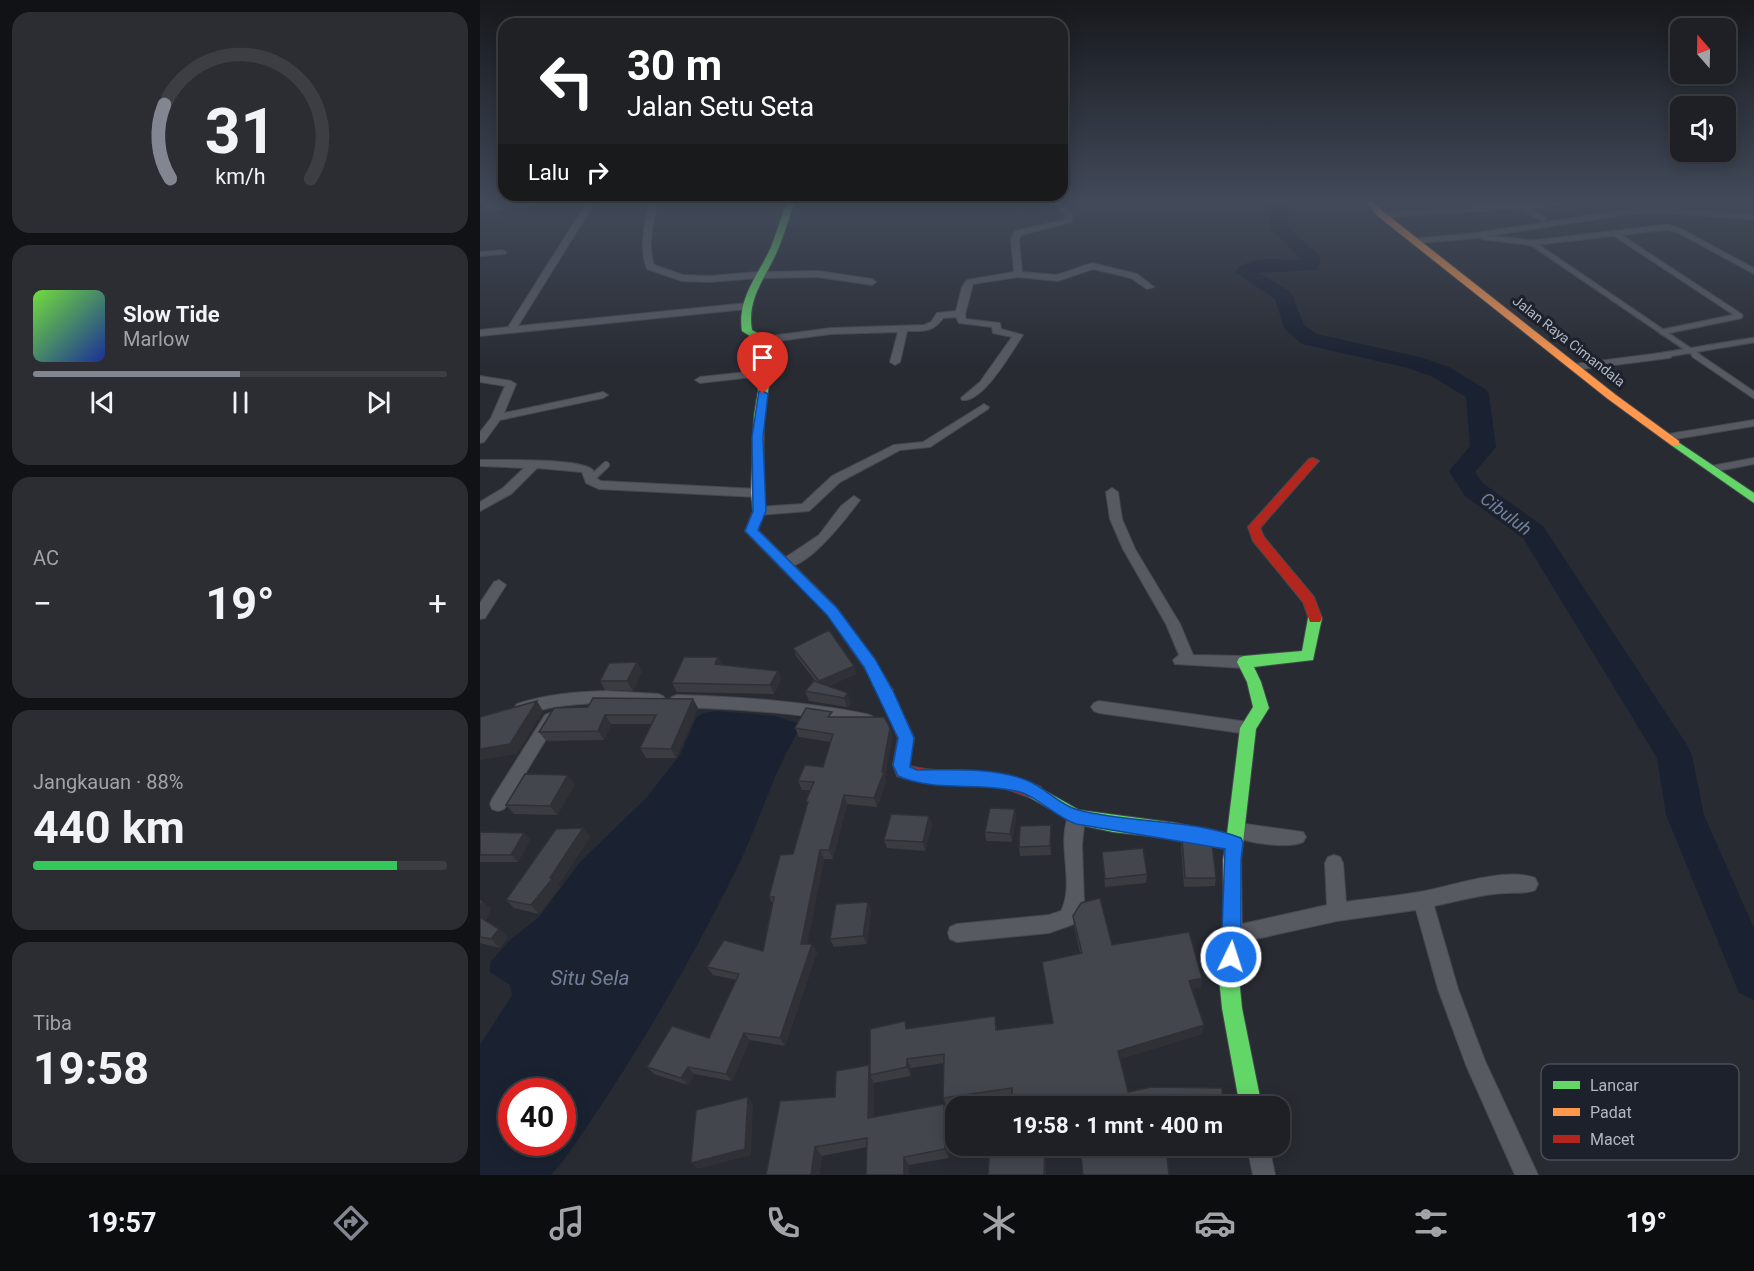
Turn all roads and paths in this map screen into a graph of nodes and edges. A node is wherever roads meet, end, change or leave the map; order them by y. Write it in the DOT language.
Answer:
graph roads {
  1 [pos="557,257"];
  2 [pos="647,257"];
  3 [pos="770,257"];
  4 [pos="1017,257"];
  5 [pos="1436,257"];
  6 [pos="1552,257"];
  7 [pos="1649,257"];
  8 [pos="1728,257"];
  9 [pos="1754,271"];
  10 [pos="1018,274"];
  11 [pos="758,275"];
  12 [pos="872,282"];
  13 [pos="1150,287"];
  14 [pos="747,306"];
  15 [pos="960,314"];
  16 [pos="903,329"];
  17 [pos="511,330"];
  18 [pos="1662,332"];
  19 [pos="484,333"];
  20 [pos="763,340"];
  21 [pos="1754,340"];
  22 [pos="480,341"];
  23 [pos="1691,352"];
  24 [pos="895,362"];
  25 [pos="1575,367"];
  26 [pos="766,373"];
  27 [pos="480,379"];
  28 [pos="700,380"];
  29 [pos="603,395"];
  30 [pos="1754,395"];
  31 [pos="966,398"];
  32 [pos="984,407"];
  33 [pos="496,418"];
  34 [pos="1754,423"];
  35 [pos="1669,437"];
  36 [pos="480,440"];
  37 [pos="1313,461"];
  38 [pos="1754,461"];
  39 [pos="480,463"];
  40 [pos="533,465"];
  41 [pos="606,465"];
  42 [pos="1713,469"];
  43 [pos="591,480"];
  44 [pos="1112,492"];
  45 [pos="757,493"];
  46 [pos="1754,499"];
  47 [pos="854,500"];
  48 [pos="480,507"];
  49 [pos="759,511"];
  50 [pos="785,564"];
  51 [pos="499,585"];
  52 [pos="480,614"];
  53 [pos="1244,662"];
  54 [pos="560,700"];
  55 [pos="1099,707"];
  56 [pos="508,712"];
  57 [pos="898,717"];
  58 [pos="1248,728"];
  59 [pos="498,804"];
  60 [pos="1076,817"];
  61 [pos="1236,837"];
  62 [pos="1297,837"];
  63 [pos="1334,863"];
  64 [pos="1529,884"];
  65 [pos="1423,900"];
  66 [pos="1337,912"];
  67 [pos="957,933"];
  68 [pos="1233,935"];
  69 [pos="1249,1096"];
  70 [pos="1260,1156"];
  71 [pos="1264,1175"];
  72 [pos="1527,1175"];
  1 -- 17 [label="street"];
  2 -- 11 [label="street"];
  3 -- 11 [label="street"];
  4 -- 10 [label="street"];
  5 -- 25 [label="street, Jalan Raya Cimandala"];
  6 -- 18 [label="lane"];
  7 -- 18 [label="lane"];
  8 -- 9 [label="lane"];
  10 -- 13 [label="street"];
  10 -- 15 [label="street"];
  11 -- 12 [label="street"];
  11 -- 14 [label="street"];
  14 -- 17 [label="street"];
  14 -- 20 [label="street"];
  15 -- 16 [label="street"];
  15 -- 31 [label="street"];
  16 -- 20 [label="street"];
  16 -- 24 [label="street"];
  17 -- 19 [label="street"];
  18 -- 23 [label="lane"];
  19 -- 22 [label="street"];
  20 -- 26 [label="street"];
  21 -- 23 [label="lane"];
  23 -- 25 [label="lane"];
  23 -- 30 [label="lane"];
  25 -- 35 [label="street, Jalan Raya Cimandala"];
  26 -- 28 [label="street"];
  26 -- 45 [label="street"];
  27 -- 33 [label="street"];
  29 -- 33 [label="street"];
  32 -- 49 [label="street"];
  33 -- 36 [label="street"];
  34 -- 35 [label="lane"];
  35 -- 42 [label="street, Jalan Raya Cimandala"];
  37 -- 53 [label="street"];
  38 -- 42 [label="lane"];
  39 -- 40 [label="street"];
  40 -- 43 [label="street"];
  40 -- 48 [label="street"];
  41 -- 43 [label="lane"];
  42 -- 46 [label="street, Jalan Raya Cimandala"];
  43 -- 45 [label="street"];
  44 -- 53 [label="street"];
  45 -- 49 [label="street"];
  47 -- 50 [label="street"];
  49 -- 50 [label="street"];
  50 -- 57 [label="street"];
  51 -- 52 [label="street"];
  53 -- 58 [label="street"];
  54 -- 56 [label="street"];
  54 -- 57 [label="street"];
  54 -- 59 [label="street"];
  55 -- 58 [label="street"];
  57 -- 60 [label="street"];
  58 -- 61 [label="street"];
  60 -- 61 [label="street"];
  60 -- 67 [label="street"];
  61 -- 62 [label="street"];
  61 -- 68 [label="street"];
  63 -- 66 [label="street"];
  64 -- 65 [label="street"];
  65 -- 66 [label="street"];
  65 -- 72 [label="street"];
  66 -- 68 [label="street"];
  68 -- 69 [label="street"];
  70 -- 71 [label="street"];
}
